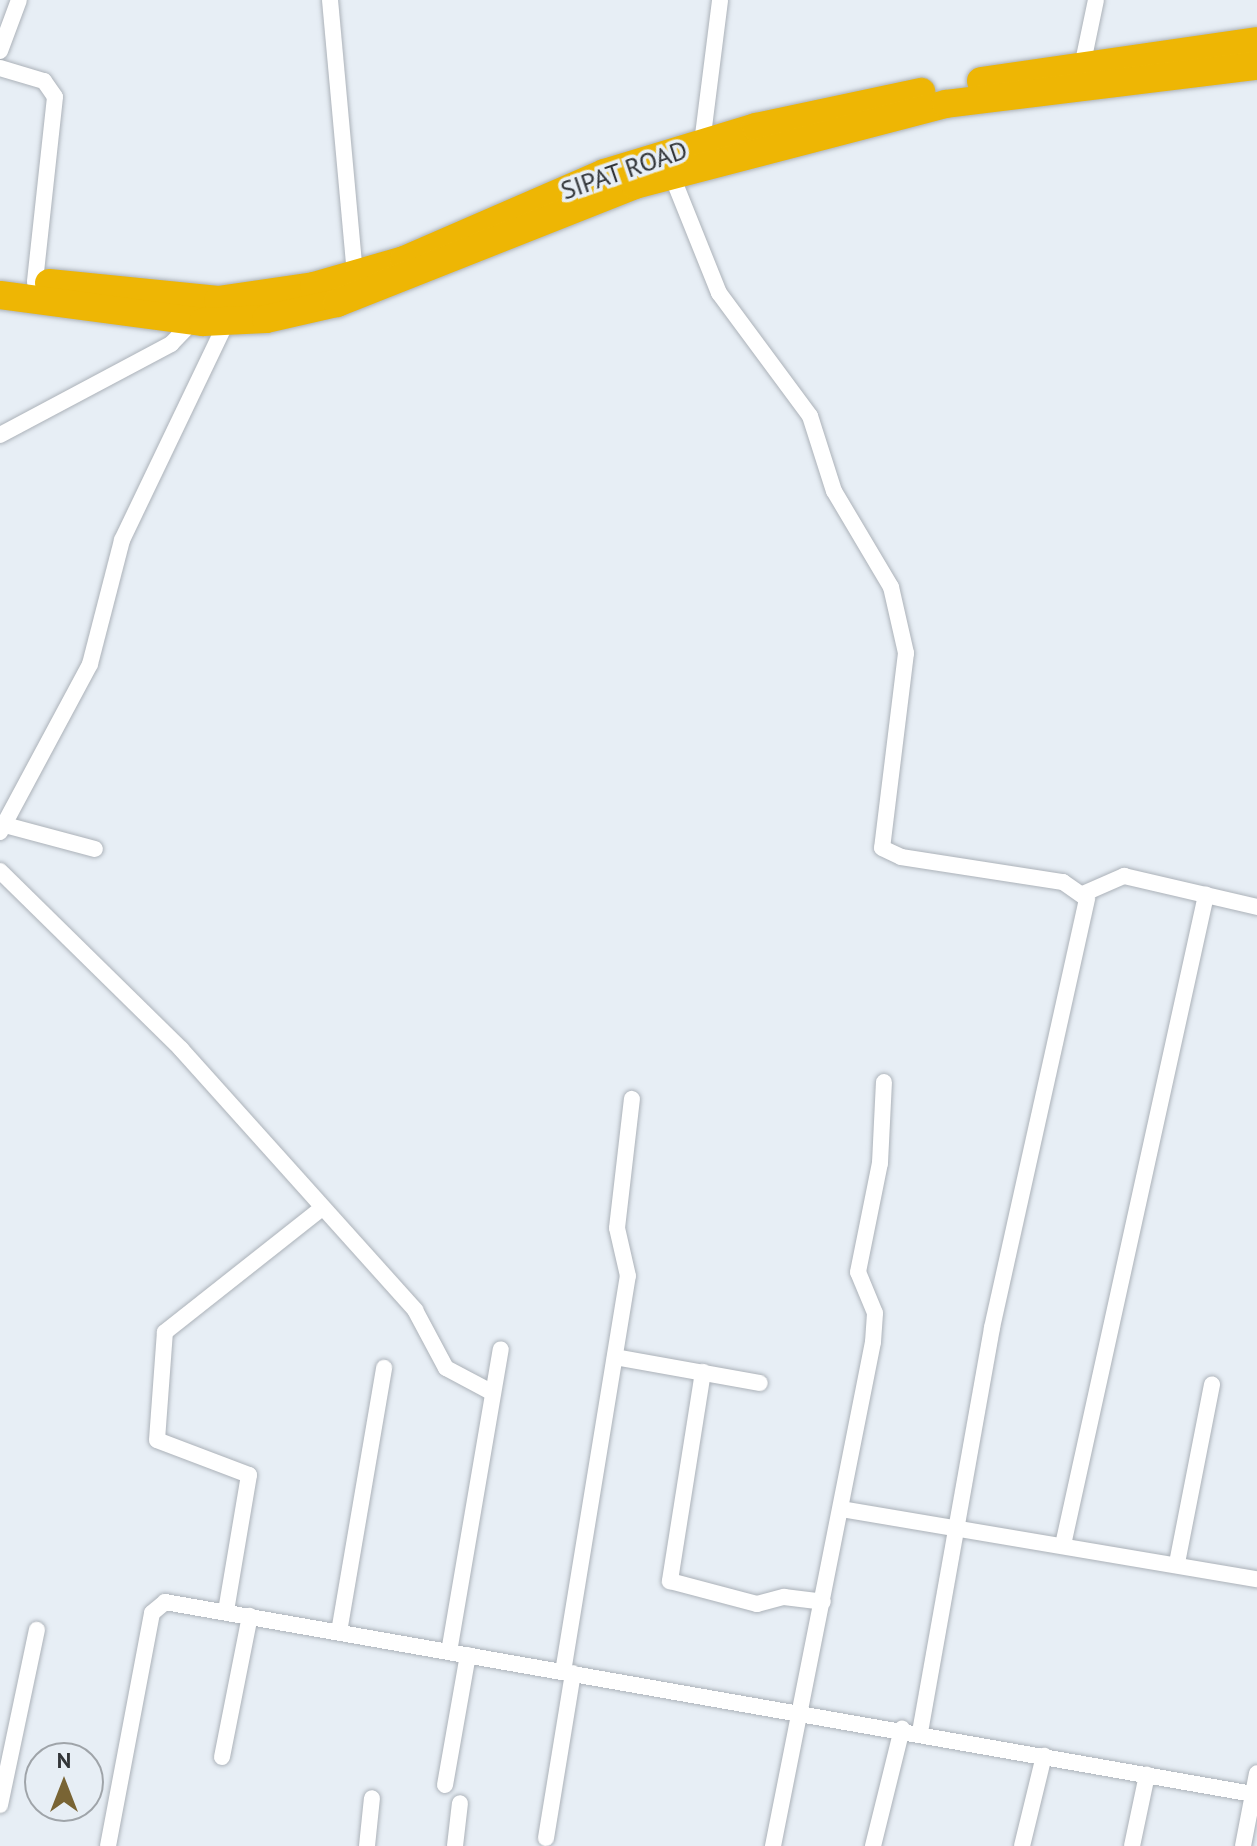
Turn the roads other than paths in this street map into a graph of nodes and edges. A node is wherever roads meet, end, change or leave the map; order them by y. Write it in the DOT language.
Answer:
graph roads {
  1 [pos="19,0"];
  2 [pos="330,0"];
  3 [pos="720,0"];
  4 [pos="1096,0"];
  5 [pos="1257,41"];
  6 [pos="0,51"];
  7 [pos="1083,62"];
  8 [pos="1257,66"];
  9 [pos="0,68"];
  10 [pos="702,143"];
  11 [pos="672,176"];
  12 [pos="355,274"];
  13 [pos="0,278"];
  14 [pos="35,282"];
  15 [pos="0,295"];
  16 [pos="193,321"];
  17 [pos="227,321"];
  18 [pos="0,435"];
  19 [pos="2,829"];
  20 [pos="95,849"];
  21 [pos="0,871"];
  22 [pos="1085,893"];
  23 [pos="1206,895"];
  24 [pos="1257,907"];
  25 [pos="884,1082"];
  26 [pos="632,1099"];
  27 [pos="321,1209"];
  28 [pos="501,1349"];
  29 [pos="615,1357"];
  30 [pos="384,1368"];
  31 [pos="703,1372"];
  32 [pos="760,1383"];
  33 [pos="1212,1384"];
  34 [pos="493,1393"];
  35 [pos="841,1509"];
  36 [pos="954,1526"];
  37 [pos="1063,1545"];
  38 [pos="1177,1563"];
  39 [pos="1257,1579"];
  40 [pos="823,1602"];
  41 [pos="226,1611"];
  42 [pos="250,1616"];
  43 [pos="37,1630"];
  44 [pos="339,1632"];
  45 [pos="449,1652"];
  46 [pos="468,1655"];
  47 [pos="568,1672"];
  48 [pos="803,1710"];
  49 [pos="902,1729"];
  50 [pos="920,1732"];
  51 [pos="1044,1756"];
  52 [pos="222,1757"];
  53 [pos="1257,1773"];
  54 [pos="1147,1775"];
  55 [pos="445,1785"];
  56 [pos="1253,1794"];
  57 [pos="372,1798"];
  58 [pos="460,1803"];
  59 [pos="0,1805"];
  60 [pos="546,1838"];
  61 [pos="108,1846"];
  62 [pos="367,1846"];
  63 [pos="455,1846"];
  64 [pos="773,1846"];
  65 [pos="873,1846"];
  66 [pos="1022,1846"];
  67 [pos="1132,1846"];
  68 [pos="1243,1846"];
  1 -- 6 [label="street"];
  2 -- 12 [label="street"];
  3 -- 10 [label="street"];
  4 -- 7 [label="street"];
  5 -- 7 [label="highway, SIPAT ROAD"];
  7 -- 10 [label="highway, SIPAT ROAD"];
  8 -- 11 [label="highway"];
  9 -- 14 [label="street"];
  10 -- 12 [label="highway, SIPAT ROAD"];
  11 -- 17 [label="highway"];
  11 -- 22 [label="street"];
  12 -- 14 [label="highway, SIPAT ROAD"];
  13 -- 14 [label="highway, SIPAT ROAD"];
  15 -- 16 [label="highway"];
  16 -- 17 [label="highway"];
  16 -- 18 [label="street"];
  17 -- 19 [label="street"];
  19 -- 20 [label="street"];
  21 -- 27 [label="street"];
  22 -- 23 [label="street"];
  22 -- 36 [label="street"];
  23 -- 24 [label="street"];
  23 -- 37 [label="street"];
  25 -- 35 [label="street"];
  26 -- 29 [label="street"];
  27 -- 34 [label="street"];
  27 -- 41 [label="street"];
  28 -- 34 [label="street"];
  29 -- 31 [label="street"];
  29 -- 47 [label="street"];
  30 -- 44 [label="street"];
  31 -- 32 [label="street"];
  31 -- 40 [label="street"];
  33 -- 38 [label="street"];
  34 -- 45 [label="street"];
  35 -- 36 [label="street"];
  35 -- 40 [label="street"];
  36 -- 37 [label="street"];
  36 -- 50 [label="street"];
  37 -- 38 [label="street"];
  38 -- 39 [label="street"];
  40 -- 48 [label="street"];
  41 -- 42 [label="street"];
  41 -- 61 [label="street"];
  42 -- 44 [label="street"];
  42 -- 52 [label="street"];
  43 -- 59 [label="street"];
  44 -- 45 [label="street"];
  45 -- 46 [label="street"];
  46 -- 47 [label="street"];
  46 -- 55 [label="street"];
  47 -- 48 [label="street"];
  47 -- 60 [label="street"];
  48 -- 49 [label="street"];
  48 -- 64 [label="street"];
  49 -- 50 [label="street"];
  49 -- 65 [label="street"];
  50 -- 51 [label="street"];
  51 -- 54 [label="street"];
  51 -- 66 [label="street"];
  53 -- 56 [label="street"];
  54 -- 56 [label="street"];
  54 -- 67 [label="street"];
  56 -- 68 [label="street"];
  57 -- 62 [label="street"];
  58 -- 63 [label="street"];
}
